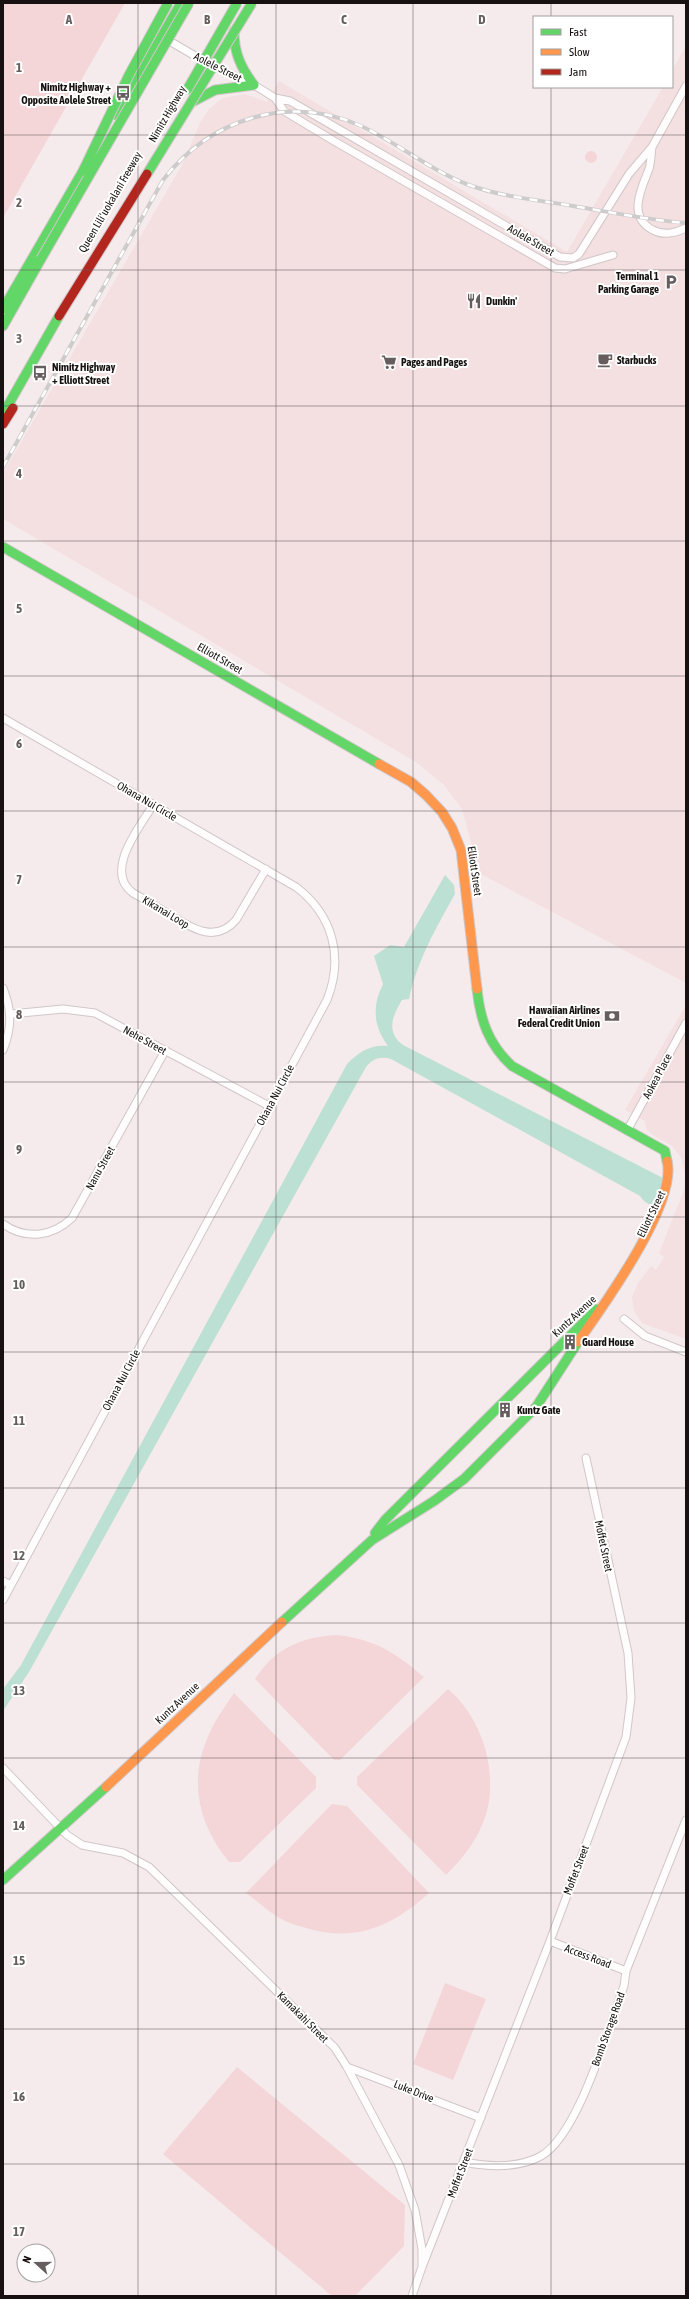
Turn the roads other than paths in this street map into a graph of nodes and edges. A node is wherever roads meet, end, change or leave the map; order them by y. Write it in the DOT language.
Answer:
graph roads {
  1 [pos="168,3"];
  2 [pos="180,3"];
  3 [pos="189,3"];
  4 [pos="237,3"];
  5 [pos="245,3"];
  6 [pos="252,3"];
  7 [pos="235,21"];
  8 [pos="162,36"];
  9 [pos="209,64"];
  10 [pos="254,85"];
  11 [pos="686,86"];
  12 [pos="275,98"];
  13 [pos="184,108"];
  14 [pos="652,147"];
  15 [pos="373,150"];
  16 [pos="368,160"];
  17 [pos="686,228"];
  18 [pos="539,245"];
  19 [pos="528,252"];
  20 [pos="613,255"];
  21 [pos="41,259"];
  22 [pos="3,309"];
  23 [pos="59,316"];
  24 [pos="3,326"];
  25 [pos="3,414"];
  26 [pos="3,424"];
  27 [pos="3,547"];
  28 [pos="3,718"];
  29 [pos="153,805"];
  30 [pos="266,869"];
  31 [pos="3,988"];
  32 [pos="11,1014"];
  33 [pos="686,1023"];
  34 [pos="3,1050"];
  35 [pos="165,1051"];
  36 [pos="269,1106"];
  37 [pos="628,1130"];
  38 [pos="677,1167"];
  39 [pos="672,1199"];
  40 [pos="3,1224"];
  41 [pos="607,1302"];
  42 [pos="624,1319"];
  43 [pos="686,1352"];
  44 [pos="586,1458"];
  45 [pos="367,1543"];
  46 [pos="3,1581"];
  47 [pos="11,1585"];
  48 [pos="3,1600"];
  49 [pos="3,1768"];
  50 [pos="686,1820"];
  51 [pos="61,1829"];
  52 [pos="3,1880"];
  53 [pos="550,1941"];
  54 [pos="626,1970"];
  55 [pos="347,2067"];
  56 [pos="480,2118"];
  57 [pos="464,2162"];
  58 [pos="422,2267"];
  59 [pos="412,2296"];
  1 -- 21 [label="main road, bridge"];
  2 -- 8 [label="main road"];
  3 -- 21 [label="main road, bridge"];
  4 -- 23 [label="main road, Queen Liliʻuokalani Freeway, bridge"];
  5 -- 7 [label="main road, Nimitz Highway"];
  6 -- 23 [label="main road, bridge"];
  7 -- 9 [label="main road, Nimitz Highway"];
  7 -- 10 [label="main road"];
  8 -- 9 [label="street, Aolele Street"];
  8 -- 22 [label="main road"];
  9 -- 10 [label="street, Aolele Street"];
  9 -- 13 [label="main road, Nimitz Highway"];
  10 -- 12 [label="street, Aolele Street"];
  10 -- 13 [label="main road"];
  11 -- 14 [label="street, Aolele Street"];
  12 -- 15 [label="street, Aolele Street"];
  12 -- 16 [label="street, Aolele Street"];
  13 -- 26 [label="main road, Nimitz Highway"];
  14 -- 17 [label="street"];
  14 -- 18 [label="street, Aolele Street"];
  15 -- 16 [label="street"];
  15 -- 18 [label="street, Aolele Street"];
  16 -- 19 [label="street, Aolele Street"];
  18 -- 19 [label="street"];
  19 -- 20 [label="street, Aolele Street"];
  21 -- 24 [label="main road"];
  23 -- 25 [label="main road, Queen Liliʻuokalani Freeway"];
  27 -- 37 [label="main road, Elliott Street"];
  28 -- 29 [label="street, Ohana Nui Circle"];
  29 -- 30 [label="street, Ohana Nui Circle"];
  29 -- 30 [label="street, Kikanai Loop"];
  30 -- 36 [label="street, Ohana Nui Circle"];
  31 -- 32 [label="street"];
  32 -- 34 [label="street"];
  32 -- 35 [label="street, Nehe Street"];
  33 -- 37 [label="street, Aokea Place"];
  35 -- 36 [label="street, Nehe Street"];
  35 -- 40 [label="street, Nanu Street"];
  36 -- 47 [label="street, Ohana Nui Circle"];
  37 -- 38 [label="main road, Elliott Street"];
  39 -- 41 [label="main road, Elliott Street"];
  41 -- 45 [label="main road, Kuntz Avenue"];
  41 -- 45 [label="main road, Kuntz Avenue"];
  42 -- 43 [label="street"];
  44 -- 53 [label="street, Moffet Street"];
  45 -- 51 [label="main road, Kuntz Avenue"];
  46 -- 47 [label="street"];
  47 -- 48 [label="street, Ohana Nui Circle"];
  49 -- 51 [label="street, Kamakahi Street"];
  50 -- 54 [label="street, Bomb Storage Road"];
  51 -- 52 [label="main road, Kuntz Avenue"];
  51 -- 55 [label="street, Kamakahi Street"];
  53 -- 54 [label="street, Access Road"];
  53 -- 56 [label="street, Moffet Street"];
  54 -- 57 [label="street, Bomb Storage Road"];
  55 -- 56 [label="street, Luke Drive"];
  55 -- 58 [label="street, Kamakahi Street"];
  56 -- 57 [label="street, Moffet Street"];
  57 -- 58 [label="street, Moffet Street"];
  58 -- 59 [label="street, Kamakahi Street"];
}
